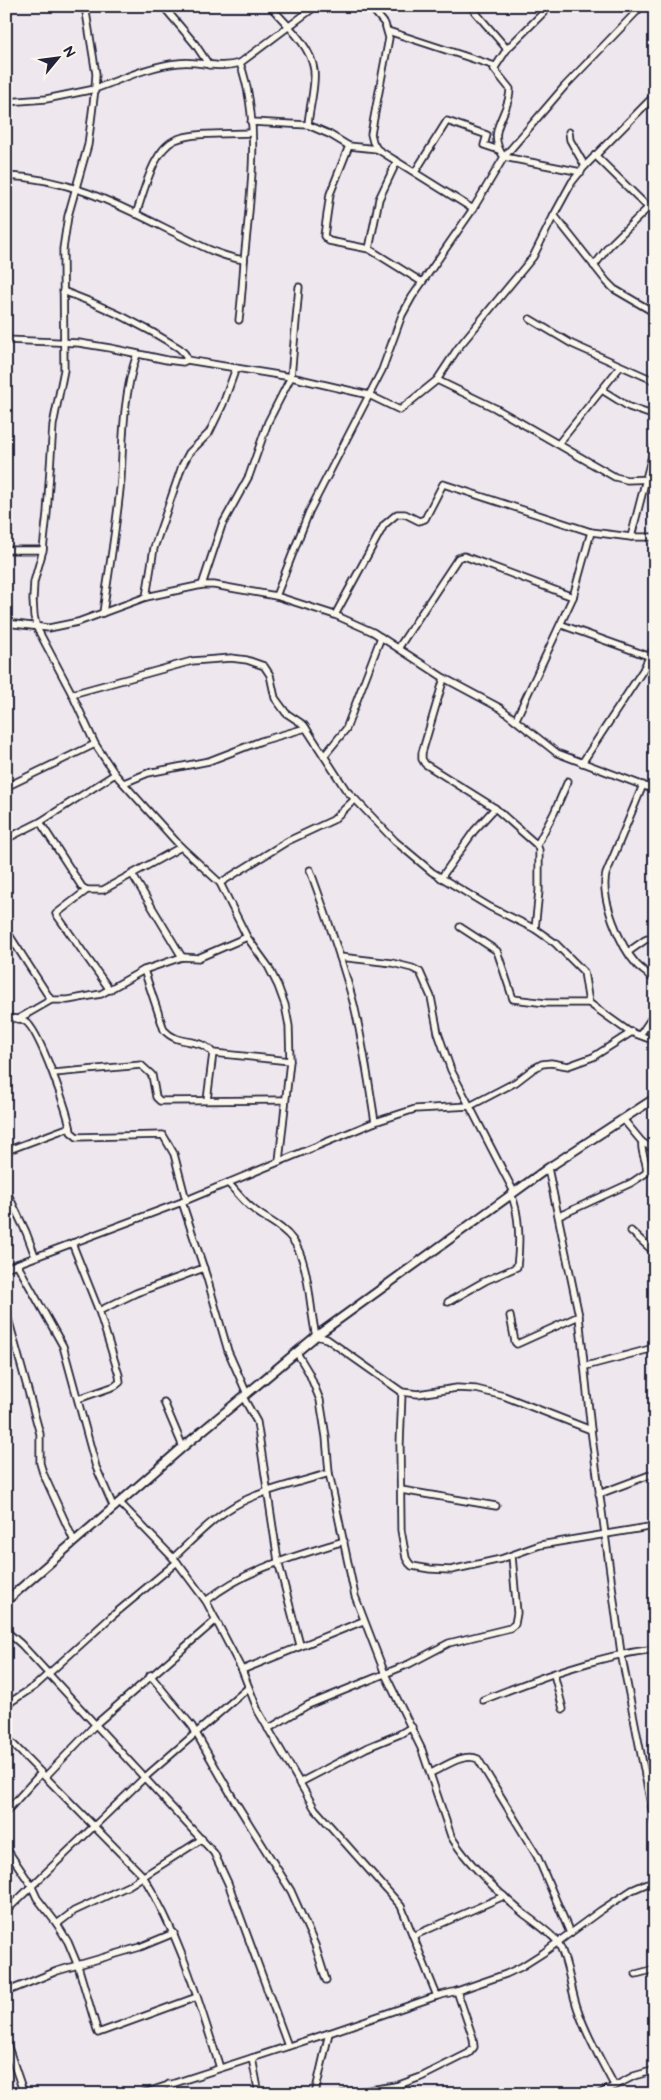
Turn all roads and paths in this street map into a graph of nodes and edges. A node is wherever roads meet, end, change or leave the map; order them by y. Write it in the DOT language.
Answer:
graph roads {
  1 [pos="85,6"];
  2 [pos="163,6"];
  3 [pos="270,6"];
  4 [pos="316,6"];
  5 [pos="370,6"];
  6 [pos="470,6"];
  7 [pos="550,6"];
  8 [pos="642,6"];
  9 [pos="289,28"];
  10 [pos="388,31"];
  11 [pos="507,49"];
  12 [pos="240,64"];
  13 [pos="209,65"];
  14 [pos="495,66"];
  15 [pos="95,89"];
  16 [pos="655,95"];
  17 [pos="6,102"];
  18 [pos="251,122"];
  19 [pos="308,125"];
  20 [pos="569,132"];
  21 [pos="251,133"];
  22 [pos="349,146"];
  23 [pos="376,148"];
  24 [pos="499,150"];
  25 [pos="595,155"];
  26 [pos="504,157"];
  27 [pos="397,161"];
  28 [pos="586,166"];
  29 [pos="415,172"];
  30 [pos="581,172"];
  31 [pos="6,176"];
  32 [pos="76,187"];
  33 [pos="655,201"];
  34 [pos="649,207"];
  35 [pos="473,208"];
  36 [pos="136,214"];
  37 [pos="655,214"];
  38 [pos="554,215"];
  39 [pos="369,249"];
  40 [pos="244,260"];
  41 [pos="594,266"];
  42 [pos="422,282"];
  43 [pos="299,287"];
  44 [pos="63,291"];
  45 [pos="655,313"];
  46 [pos="530,319"];
  47 [pos="239,320"];
  48 [pos="6,340"];
  49 [pos="64,342"];
  50 [pos="137,354"];
  51 [pos="187,360"];
  52 [pos="236,368"];
  53 [pos="620,368"];
  54 [pos="291,377"];
  55 [pos="437,380"];
  56 [pos="655,381"];
  57 [pos="602,390"];
  58 [pos="369,394"];
  59 [pos="655,416"];
  60 [pos="559,443"];
  61 [pos="655,444"];
  62 [pos="655,479"];
  63 [pos="644,481"];
  64 [pos="591,532"];
  65 [pos="631,537"];
  66 [pos="655,537"];
  67 [pos="6,550"];
  68 [pos="43,550"];
  69 [pos="202,585"];
  70 [pos="276,596"];
  71 [pos="146,597"];
  72 [pos="573,597"];
  73 [pos="103,613"];
  74 [pos="335,615"];
  75 [pos="6,623"];
  76 [pos="562,624"];
  77 [pos="37,628"];
  78 [pos="381,636"];
  79 [pos="655,645"];
  80 [pos="399,647"];
  81 [pos="651,657"];
  82 [pos="444,678"];
  83 [pos="72,694"];
  84 [pos="516,719"];
  85 [pos="306,728"];
  86 [pos="95,744"];
  87 [pos="324,756"];
  88 [pos="582,763"];
  89 [pos="115,774"];
  90 [pos="568,781"];
  91 [pos="124,783"];
  92 [pos="643,785"];
  93 [pos="6,787"];
  94 [pos="655,790"];
  95 [pos="355,799"];
  96 [pos="495,808"];
  97 [pos="40,822"];
  98 [pos="6,839"];
  99 [pos="537,844"];
  100 [pos="181,847"];
  101 [pos="310,870"];
  102 [pos="132,874"];
  103 [pos="441,878"];
  104 [pos="220,883"];
  105 [pos="87,890"];
  106 [pos="460,927"];
  107 [pos="6,930"];
  108 [pos="535,930"];
  109 [pos="655,936"];
  110 [pos="247,937"];
  111 [pos="628,952"];
  112 [pos="182,957"];
  113 [pos="340,957"];
  114 [pos="144,970"];
  115 [pos="652,978"];
  116 [pos="110,990"];
  117 [pos="51,1000"];
  118 [pos="588,1003"];
  119 [pos="6,1012"];
  120 [pos="655,1013"];
  121 [pos="8,1019"];
  122 [pos="18,1019"];
  123 [pos="632,1032"];
  124 [pos="640,1035"];
  125 [pos="655,1040"];
  126 [pos="212,1053"];
  127 [pos="290,1061"];
  128 [pos="54,1073"];
  129 [pos="655,1098"];
  130 [pos="206,1100"];
  131 [pos="284,1100"];
  132 [pos="470,1106"];
  133 [pos="623,1120"];
  134 [pos="375,1122"];
  135 [pos="70,1127"];
  136 [pos="642,1142"];
  137 [pos="6,1150"];
  138 [pos="655,1150"];
  139 [pos="279,1161"];
  140 [pos="548,1168"];
  141 [pos="228,1183"];
  142 [pos="6,1190"];
  143 [pos="513,1193"];
  144 [pos="8,1198"];
  145 [pos="184,1201"];
  146 [pos="559,1216"];
  147 [pos="631,1231"];
  148 [pos="72,1243"];
  149 [pos="655,1253"];
  150 [pos="35,1256"];
  151 [pos="17,1264"];
  152 [pos="6,1268"];
  153 [pos="204,1268"];
  154 [pos="448,1302"];
  155 [pos="99,1310"];
  156 [pos="6,1311"];
  157 [pos="510,1316"];
  158 [pos="579,1316"];
  159 [pos="316,1336"];
  160 [pos="655,1351"];
  161 [pos="297,1353"];
  162 [pos="586,1366"];
  163 [pos="402,1392"];
  164 [pos="245,1396"];
  165 [pos="78,1399"];
  166 [pos="164,1402"];
  167 [pos="591,1430"];
  168 [pos="183,1447"];
  169 [pos="655,1473"];
  170 [pos="329,1474"];
  171 [pos="401,1490"];
  172 [pos="269,1492"];
  173 [pos="599,1494"];
  174 [pos="117,1506"];
  175 [pos="496,1506"];
  176 [pos="655,1526"];
  177 [pos="604,1534"];
  178 [pos="74,1541"];
  179 [pos="344,1541"];
  180 [pos="512,1556"];
  181 [pos="175,1560"];
  182 [pos="278,1562"];
  183 [pos="6,1601"];
  184 [pos="206,1601"];
  185 [pos="216,1620"];
  186 [pos="363,1621"];
  187 [pos="6,1631"];
  188 [pos="300,1645"];
  189 [pos="655,1649"];
  190 [pos="621,1653"];
  191 [pos="242,1670"];
  192 [pos="47,1673"];
  193 [pos="384,1674"];
  194 [pos="554,1674"];
  195 [pos="150,1676"];
  196 [pos="248,1688"];
  197 [pos="483,1700"];
  198 [pos="6,1705"];
  199 [pos="563,1709"];
  200 [pos="96,1724"];
  201 [pos="412,1727"];
  202 [pos="268,1729"];
  203 [pos="196,1732"];
  204 [pos="6,1737"];
  205 [pos="655,1771"];
  206 [pos="430,1773"];
  207 [pos="43,1775"];
  208 [pos="645,1776"];
  209 [pos="144,1778"];
  210 [pos="299,1783"];
  211 [pos="6,1812"];
  212 [pos="655,1825"];
  213 [pos="92,1826"];
  214 [pos="202,1840"];
  215 [pos="6,1848"];
  216 [pos="143,1876"];
  217 [pos="655,1880"];
  218 [pos="31,1885"];
  219 [pos="504,1896"];
  220 [pos="6,1911"];
  221 [pos="57,1924"];
  222 [pos="174,1933"];
  223 [pos="570,1933"];
  224 [pos="413,1936"];
  225 [pos="558,1942"];
  226 [pos="78,1966"];
  227 [pos="655,1969"];
  228 [pos="636,1974"];
  229 [pos="326,1980"];
  230 [pos="6,1992"];
  231 [pos="458,1992"];
  232 [pos="437,1996"];
  233 [pos="197,1997"];
  234 [pos="329,2034"];
  235 [pos="6,2042"];
  236 [pos="288,2046"];
  237 [pos="8,2057"];
  238 [pos="252,2058"];
  239 [pos="220,2068"];
  240 [pos="655,2070"];
  241 [pos="169,2084"];
  242 [pos="614,2085"];
  243 [pos="396,2086"];
  244 [pos="24,2094"];
  245 [pos="141,2094"];
  246 [pos="173,2094"];
  247 [pos="259,2094"];
  248 [pos="315,2094"];
  249 [pos="343,2094"];
  250 [pos="398,2094"];
  251 [pos="599,2094"];
  1 -- 15 [label="street"];
  2 -- 13 [label="street"];
  3 -- 9 [label="street"];
  4 -- 9 [label="street"];
  5 -- 10 [label="street"];
  6 -- 11 [label="street"];
  7 -- 11 [label="street"];
  8 -- 26 [label="street"];
  9 -- 12 [label="street"];
  9 -- 19 [label="street"];
  10 -- 14 [label="street"];
  10 -- 23 [label="street"];
  11 -- 14 [label="street"];
  12 -- 13 [label="street"];
  12 -- 18 [label="street"];
  13 -- 15 [label="street"];
  14 -- 24 [label="street"];
  15 -- 17 [label="street"];
  15 -- 32 [label="street"];
  16 -- 25 [label="street"];
  18 -- 19 [label="street"];
  18 -- 21 [label="street"];
  19 -- 22 [label="street"];
  20 -- 28 [label="street"];
  21 -- 36 [label="street"];
  21 -- 40 [label="street"];
  22 -- 23 [label="street"];
  22 -- 39 [label="street"];
  23 -- 27 [label="street"];
  24 -- 26 [label="street"];
  24 -- 29 [label="street"];
  25 -- 28 [label="street"];
  25 -- 34 [label="street"];
  26 -- 30 [label="street"];
  26 -- 35 [label="street"];
  27 -- 29 [label="street"];
  27 -- 39 [label="street"];
  28 -- 30 [label="street"];
  29 -- 35 [label="street"];
  30 -- 38 [label="street"];
  31 -- 32 [label="street"];
  32 -- 36 [label="street"];
  32 -- 44 [label="street"];
  33 -- 34 [label="street"];
  34 -- 37 [label="street"];
  34 -- 41 [label="street"];
  35 -- 42 [label="street"];
  36 -- 40 [label="street"];
  38 -- 41 [label="street"];
  38 -- 55 [label="street"];
  39 -- 42 [label="street"];
  40 -- 47 [label="street"];
  41 -- 45 [label="street"];
  42 -- 58 [label="street"];
  43 -- 54 [label="street"];
  44 -- 49 [label="street"];
  44 -- 51 [label="street"];
  46 -- 53 [label="street"];
  48 -- 49 [label="street"];
  49 -- 50 [label="street"];
  49 -- 68 [label="street"];
  50 -- 51 [label="street"];
  50 -- 73 [label="street"];
  51 -- 52 [label="street"];
  52 -- 54 [label="street"];
  52 -- 71 [label="street"];
  53 -- 56 [label="street"];
  53 -- 57 [label="street"];
  54 -- 58 [label="street"];
  54 -- 69 [label="street"];
  55 -- 58 [label="street"];
  55 -- 60 [label="street"];
  57 -- 59 [label="street"];
  57 -- 60 [label="street"];
  58 -- 70 [label="street"];
  60 -- 63 [label="street"];
  61 -- 63 [label="street"];
  62 -- 63 [label="street"];
  63 -- 65 [label="street"];
  64 -- 65 [label="street"];
  64 -- 72 [label="street"];
  64 -- 74 [label="street"];
  65 -- 66 [label="street"];
  67 -- 68 [label="street"];
  68 -- 77 [label="street"];
  69 -- 70 [label="street"];
  69 -- 71 [label="street"];
  70 -- 74 [label="street"];
  71 -- 73 [label="street"];
  72 -- 76 [label="street"];
  72 -- 80 [label="street"];
  73 -- 77 [label="street"];
  74 -- 78 [label="street"];
  75 -- 77 [label="street"];
  76 -- 81 [label="street"];
  76 -- 84 [label="street"];
  77 -- 83 [label="street"];
  78 -- 80 [label="street"];
  78 -- 87 [label="street"];
  79 -- 81 [label="street"];
  80 -- 82 [label="street"];
  81 -- 88 [label="street"];
  82 -- 84 [label="street"];
  82 -- 96 [label="street"];
  83 -- 85 [label="street"];
  83 -- 86 [label="street"];
  84 -- 88 [label="street"];
  85 -- 87 [label="street"];
  85 -- 91 [label="street"];
  86 -- 89 [label="street"];
  86 -- 93 [label="street"];
  87 -- 95 [label="street"];
  88 -- 92 [label="street"];
  89 -- 91 [label="street"];
  89 -- 97 [label="street"];
  90 -- 99 [label="street"];
  91 -- 100 [label="street"];
  92 -- 94 [label="street"];
  92 -- 111 [label="street"];
  95 -- 103 [label="street"];
  95 -- 104 [label="street"];
  96 -- 99 [label="street"];
  96 -- 103 [label="street"];
  97 -- 98 [label="street"];
  97 -- 105 [label="street"];
  99 -- 108 [label="street"];
  100 -- 102 [label="street"];
  100 -- 104 [label="street"];
  101 -- 113 [label="street"];
  102 -- 105 [label="street"];
  102 -- 112 [label="street"];
  103 -- 108 [label="street"];
  104 -- 110 [label="street"];
  105 -- 116 [label="street"];
  106 -- 118 [label="street"];
  107 -- 117 [label="street"];
  108 -- 118 [label="street"];
  109 -- 111 [label="street"];
  110 -- 112 [label="street"];
  110 -- 127 [label="street"];
  111 -- 115 [label="street"];
  112 -- 114 [label="street"];
  113 -- 132 [label="street"];
  113 -- 134 [label="street"];
  114 -- 116 [label="street"];
  114 -- 126 [label="street"];
  116 -- 117 [label="street"];
  117 -- 122 [label="street"];
  118 -- 123 [label="street"];
  119 -- 121 [label="street"];
  120 -- 124 [label="street"];
  121 -- 122 [label="street"];
  122 -- 128 [label="street"];
  123 -- 124 [label="street"];
  123 -- 132 [label="street"];
  124 -- 125 [label="street"];
  126 -- 127 [label="street"];
  126 -- 130 [label="street"];
  127 -- 131 [label="street"];
  128 -- 130 [label="street"];
  128 -- 135 [label="street"];
  129 -- 133 [label="street"];
  130 -- 131 [label="street"];
  131 -- 139 [label="street"];
  132 -- 134 [label="street"];
  132 -- 143 [label="street"];
  133 -- 136 [label="street"];
  133 -- 140 [label="street"];
  134 -- 139 [label="street"];
  135 -- 137 [label="street"];
  135 -- 145 [label="street"];
  136 -- 138 [label="street"];
  136 -- 146 [label="street"];
  139 -- 141 [label="street"];
  140 -- 143 [label="street"];
  140 -- 146 [label="street"];
  141 -- 145 [label="street"];
  141 -- 159 [label="street"];
  142 -- 144 [label="street"];
  143 -- 154 [label="street"];
  143 -- 159 [label="street"];
  144 -- 150 [label="street"];
  145 -- 148 [label="street"];
  145 -- 153 [label="street"];
  146 -- 158 [label="street"];
  147 -- 149 [label="street"];
  148 -- 150 [label="street"];
  148 -- 155 [label="street"];
  150 -- 151 [label="street"];
  151 -- 152 [label="street"];
  151 -- 165 [label="street"];
  153 -- 155 [label="street"];
  153 -- 164 [label="street"];
  155 -- 165 [label="street"];
  156 -- 178 [label="street"];
  157 -- 158 [label="street"];
  158 -- 162 [label="street"];
  159 -- 161 [label="street"];
  159 -- 163 [label="street"];
  160 -- 162 [label="street"];
  161 -- 164 [label="street"];
  161 -- 170 [label="street"];
  162 -- 167 [label="street"];
  163 -- 167 [label="street"];
  163 -- 171 [label="street"];
  164 -- 168 [label="street"];
  164 -- 172 [label="street"];
  165 -- 174 [label="street"];
  166 -- 168 [label="street"];
  167 -- 173 [label="street"];
  168 -- 174 [label="street"];
  169 -- 173 [label="street"];
  170 -- 172 [label="street"];
  170 -- 179 [label="street"];
  171 -- 175 [label="street"];
  171 -- 180 [label="street"];
  172 -- 181 [label="street"];
  172 -- 182 [label="street"];
  173 -- 177 [label="street"];
  174 -- 178 [label="street"];
  174 -- 181 [label="street"];
  176 -- 177 [label="street"];
  177 -- 180 [label="street"];
  177 -- 190 [label="street"];
  178 -- 183 [label="street"];
  179 -- 182 [label="street"];
  179 -- 186 [label="street"];
  180 -- 193 [label="street"];
  181 -- 184 [label="street"];
  181 -- 192 [label="street"];
  182 -- 184 [label="street"];
  182 -- 188 [label="street"];
  184 -- 185 [label="street"];
  185 -- 191 [label="street"];
  185 -- 195 [label="street"];
  186 -- 188 [label="street"];
  186 -- 193 [label="street"];
  187 -- 192 [label="street"];
  188 -- 191 [label="street"];
  189 -- 190 [label="street"];
  190 -- 194 [label="street"];
  190 -- 208 [label="street"];
  191 -- 196 [label="street"];
  192 -- 198 [label="street"];
  192 -- 200 [label="street"];
  193 -- 201 [label="street"];
  193 -- 202 [label="street"];
  194 -- 197 [label="street"];
  194 -- 199 [label="street"];
  195 -- 200 [label="street"];
  195 -- 203 [label="street"];
  196 -- 202 [label="street"];
  196 -- 203 [label="street"];
  200 -- 207 [label="street"];
  200 -- 209 [label="street"];
  201 -- 206 [label="street"];
  201 -- 210 [label="street"];
  202 -- 210 [label="street"];
  203 -- 209 [label="street"];
  203 -- 229 [label="street"];
  204 -- 207 [label="street"];
  205 -- 208 [label="street"];
  206 -- 219 [label="street"];
  206 -- 223 [label="street"];
  207 -- 211 [label="street"];
  207 -- 213 [label="street"];
  208 -- 212 [label="street"];
  209 -- 213 [label="street"];
  209 -- 214 [label="street"];
  210 -- 224 [label="street"];
  213 -- 216 [label="street"];
  213 -- 218 [label="street"];
  214 -- 216 [label="street"];
  214 -- 236 [label="street"];
  215 -- 218 [label="street"];
  216 -- 221 [label="street"];
  216 -- 222 [label="street"];
  217 -- 223 [label="street"];
  218 -- 220 [label="street"];
  218 -- 221 [label="street"];
  219 -- 224 [label="street"];
  219 -- 225 [label="street"];
  221 -- 226 [label="street"];
  222 -- 226 [label="street"];
  222 -- 233 [label="street"];
  223 -- 225 [label="street"];
  224 -- 232 [label="street"];
  225 -- 231 [label="street"];
  225 -- 242 [label="street"];
  226 -- 230 [label="street"];
  226 -- 233 [label="street"];
  227 -- 228 [label="street"];
  231 -- 232 [label="street"];
  231 -- 243 [label="street"];
  232 -- 234 [label="street"];
  233 -- 239 [label="street"];
  234 -- 236 [label="street"];
  234 -- 248 [label="street"];
  235 -- 237 [label="street"];
  236 -- 238 [label="street"];
  237 -- 244 [label="street"];
  238 -- 239 [label="street"];
  238 -- 247 [label="street"];
  239 -- 241 [label="street"];
  240 -- 242 [label="street"];
  241 -- 245 [label="street"];
  241 -- 246 [label="street"];
  242 -- 251 [label="street"];
  243 -- 249 [label="street"];
  243 -- 250 [label="street"];
}
